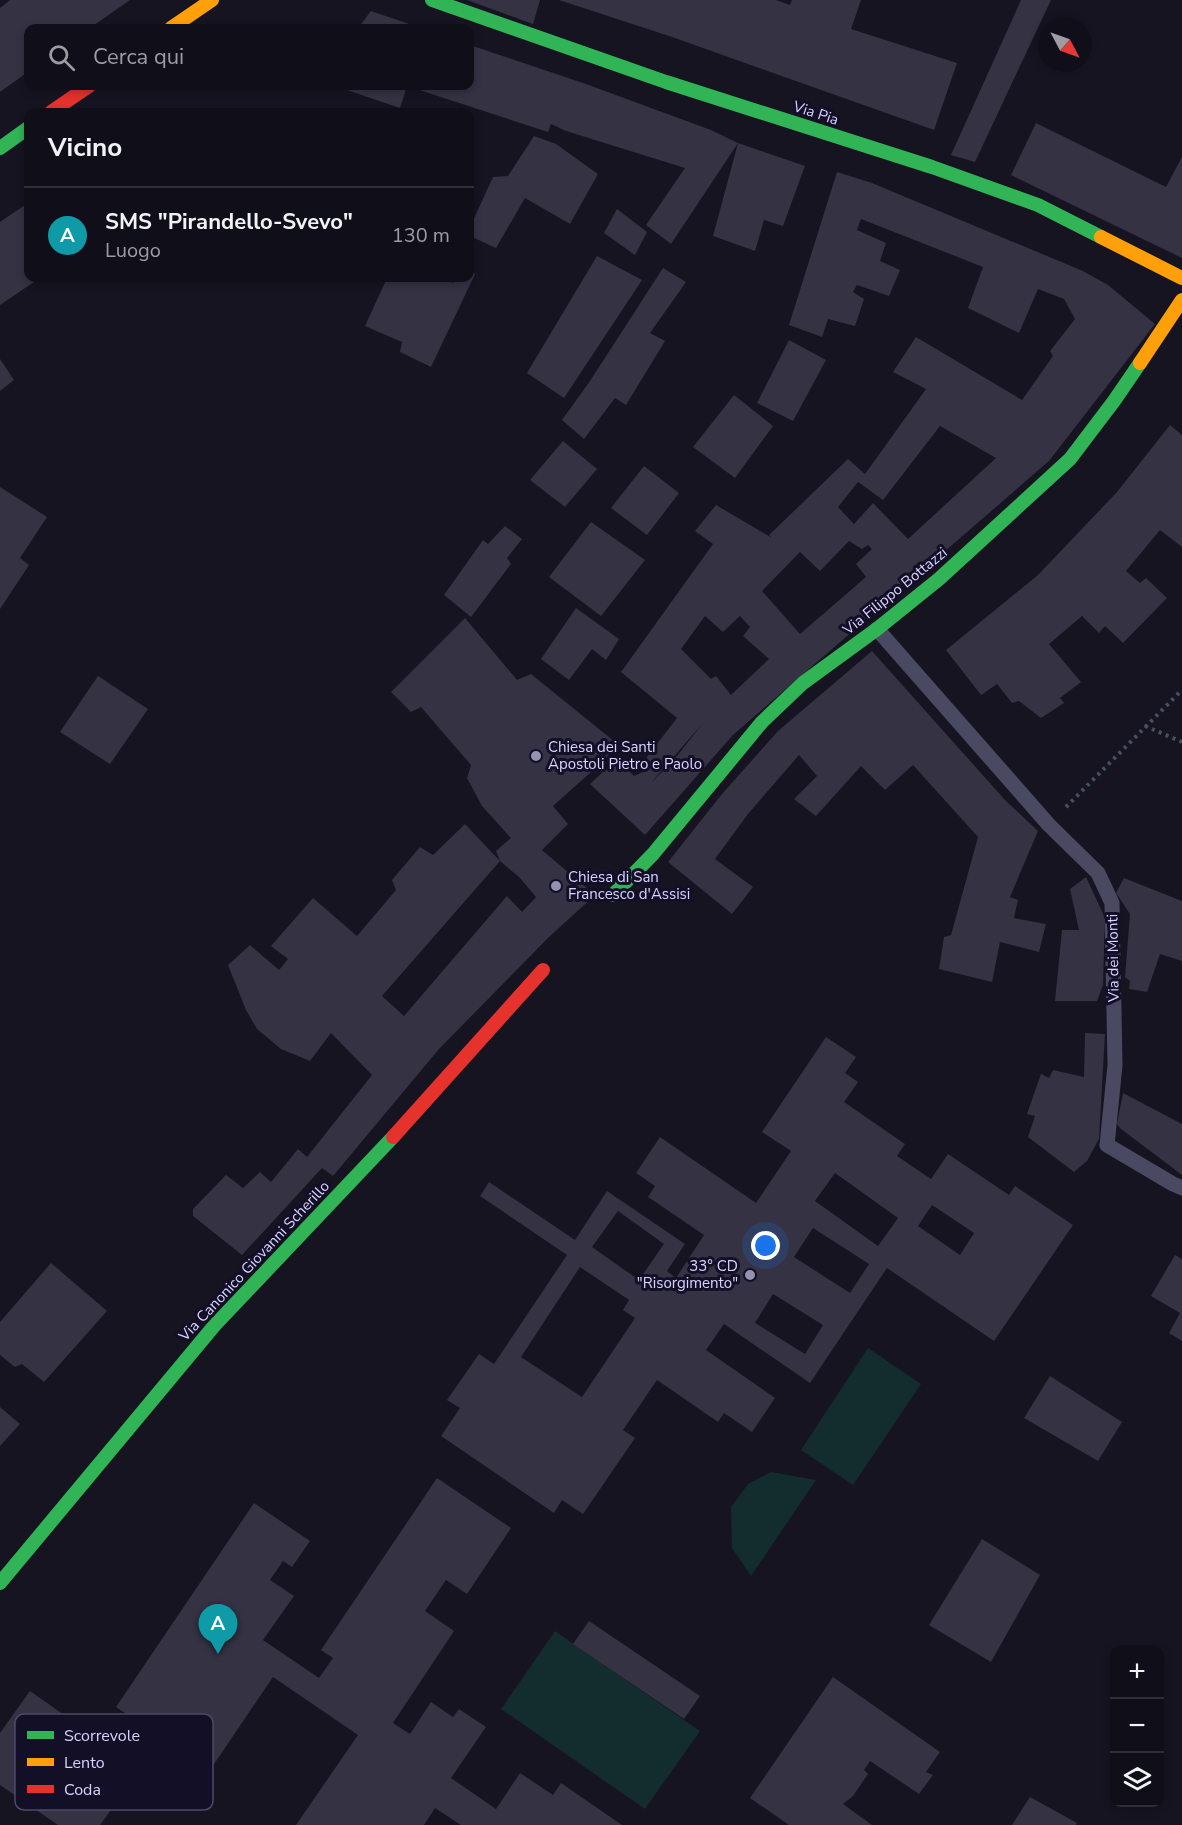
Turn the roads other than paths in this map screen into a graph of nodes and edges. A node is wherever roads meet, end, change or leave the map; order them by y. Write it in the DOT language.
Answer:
graph roads {
  1 [pos="212,0"];
  2 [pos="432,0"];
  3 [pos="177,24"];
  4 [pos="84,90"];
  5 [pos="57,108"];
  6 [pos="24,131"];
  7 [pos="0,148"];
  8 [pos="1182,278"];
  9 [pos="1182,300"];
  10 [pos="877,629"];
  11 [pos="613,895"];
  12 [pos="543,970"];
  13 [pos="1182,1188"];
  14 [pos="0,1583"];
  1 -- 3 [label="street"];
  2 -- 8 [label="street, Via Pia"];
  4 -- 5 [label="street"];
  6 -- 7 [label="street"];
  9 -- 10 [label="street, Via Filippo Bottazzi"];
  10 -- 11 [label="street, Via Filippo Bottazzi"];
  10 -- 13 [label="lane, Via dei Monti"];
  12 -- 14 [label="street, Via Canonico Giovanni Scherillo"];
}
